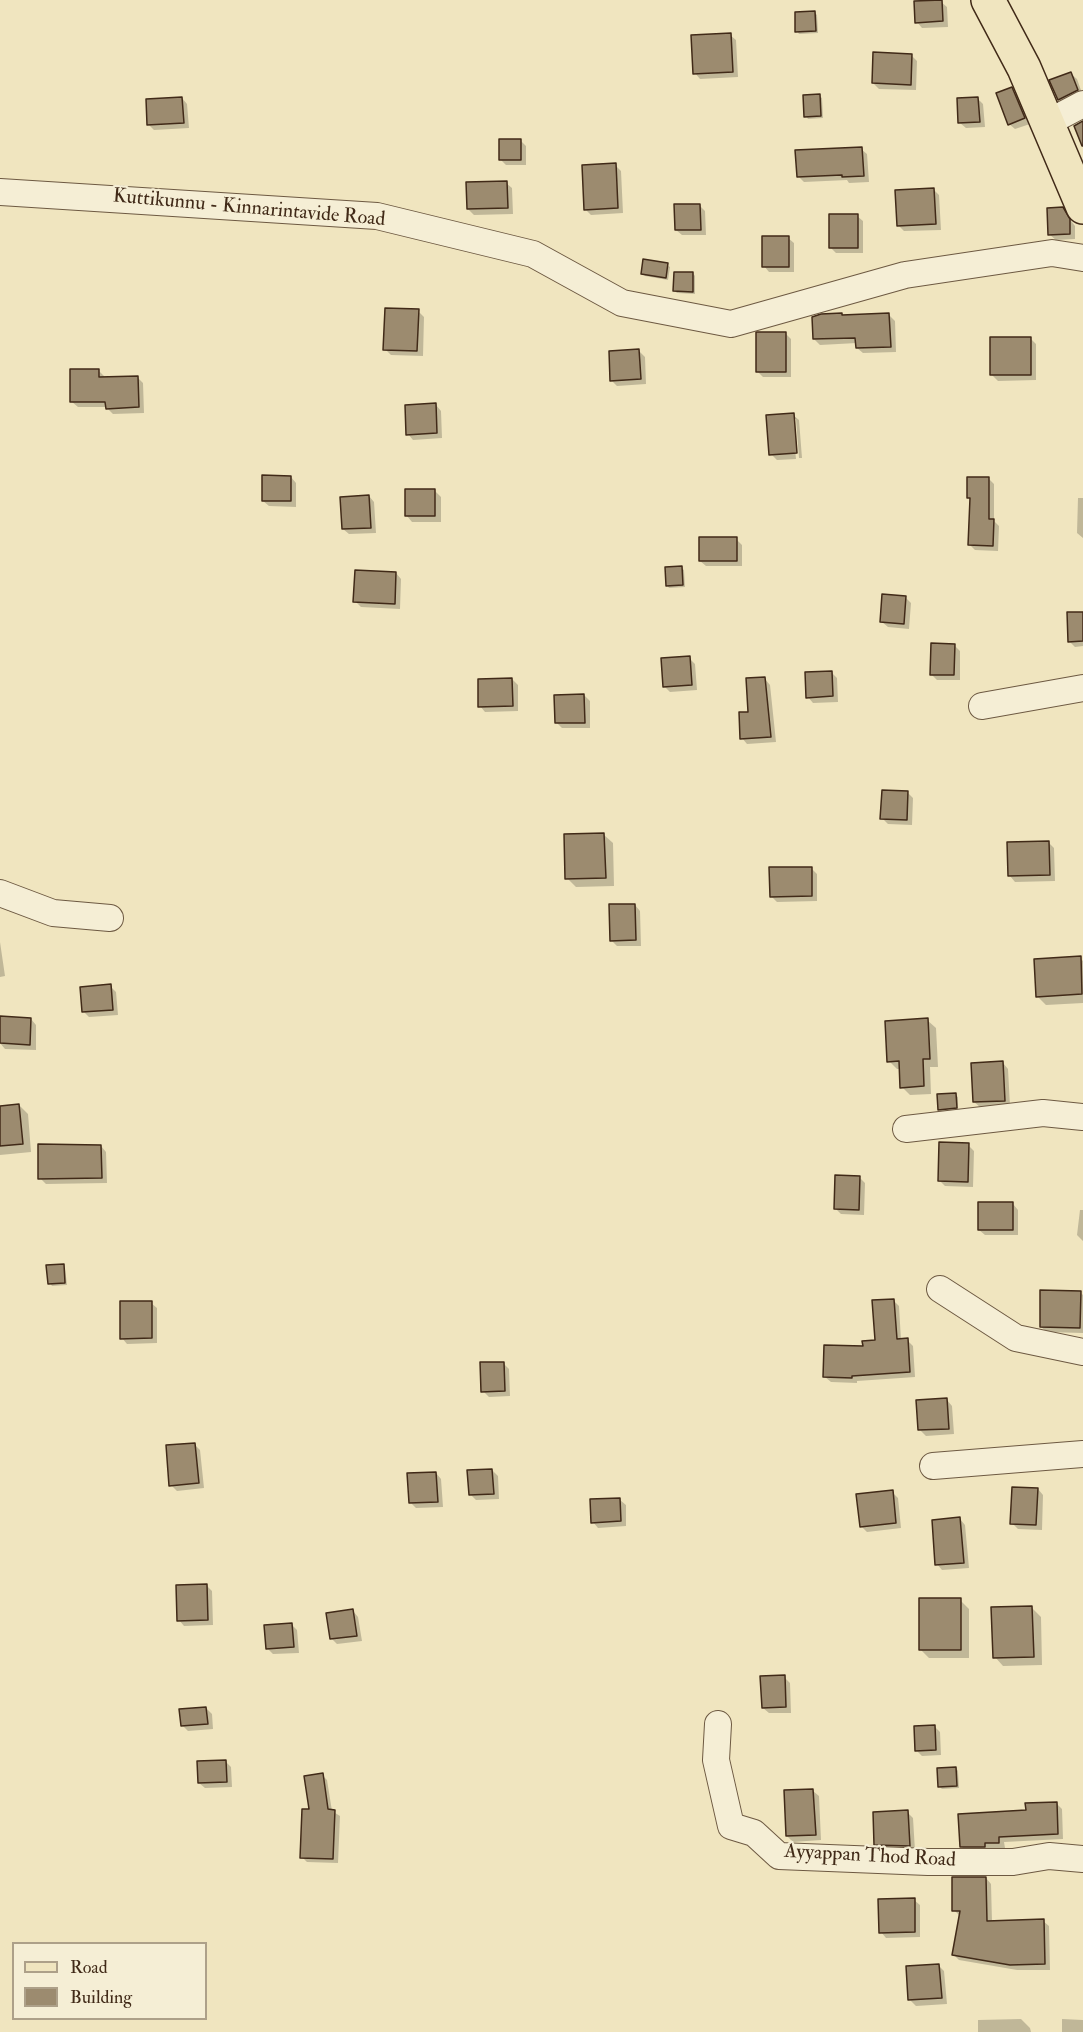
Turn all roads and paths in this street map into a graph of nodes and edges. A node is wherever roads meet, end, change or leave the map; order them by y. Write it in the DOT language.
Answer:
graph roads {
  1 [pos="988,0"];
  2 [pos="1083,104"];
  3 [pos="1047,123"];
  4 [pos="0,192"];
  5 [pos="1083,207"];
  6 [pos="1083,258"];
  7 [pos="1083,688"];
  8 [pos="982,706"];
  9 [pos="0,893"];
  10 [pos="110,918"];
  11 [pos="1083,1117"];
  12 [pos="906,1129"];
  13 [pos="940,1289"];
  14 [pos="1083,1352"];
  15 [pos="1083,1454"];
  16 [pos="933,1466"];
  17 [pos="718,1724"];
  18 [pos="1083,1859"];
  1 -- 3 [label="main road"];
  2 -- 3 [label="street"];
  3 -- 5 [label="main road"];
  4 -- 6 [label="street, Kuttikunnu - Kinnarintavide Road"];
  7 -- 8 [label="street"];
  9 -- 10 [label="street"];
  11 -- 12 [label="street"];
  13 -- 14 [label="street"];
  15 -- 16 [label="street"];
  17 -- 18 [label="street, Ayyappan Thod Road"];
}
